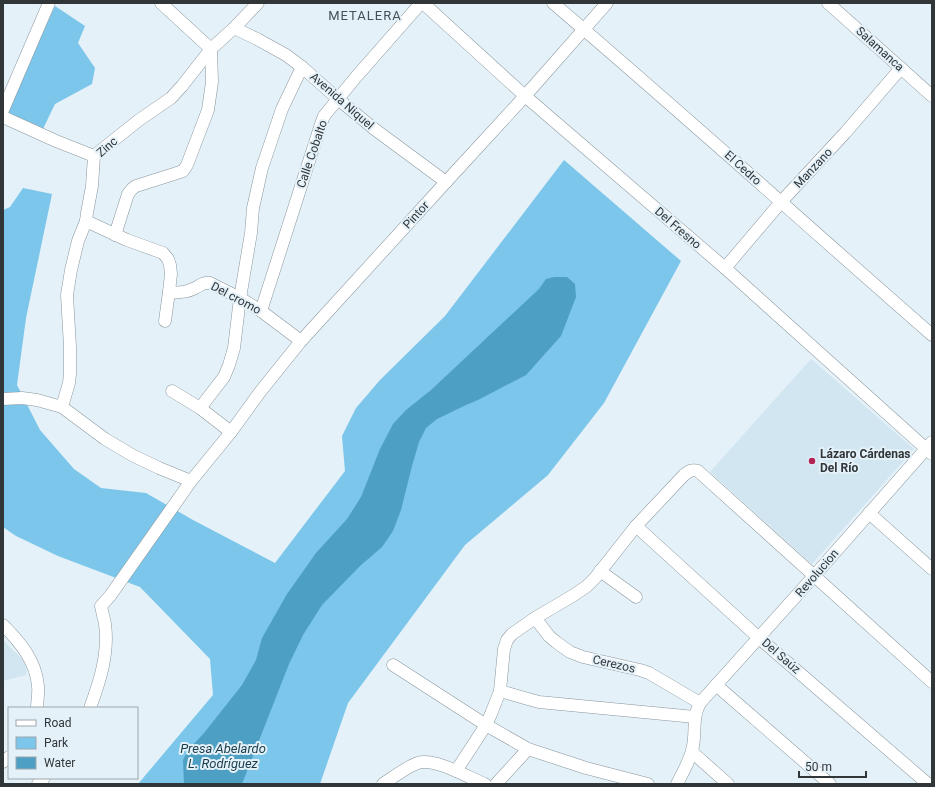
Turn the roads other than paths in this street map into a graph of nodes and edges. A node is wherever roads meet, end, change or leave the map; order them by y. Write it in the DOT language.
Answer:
graph roads {
  1 [pos="49,3"];
  2 [pos="161,3"];
  3 [pos="258,3"];
  4 [pos="422,3"];
  5 [pos="552,3"];
  6 [pos="607,3"];
  7 [pos="828,3"];
  8 [pos="234,28"];
  9 [pos="584,30"];
  10 [pos="211,49"];
  11 [pos="302,66"];
  12 [pos="901,68"];
  13 [pos="525,96"];
  14 [pos="932,96"];
  15 [pos="338,99"];
  16 [pos="3,110"];
  17 [pos="3,117"];
  18 [pos="94,156"];
  19 [pos="446,182"];
  20 [pos="781,202"];
  21 [pos="86,222"];
  22 [pos="115,235"];
  23 [pos="725,268"];
  24 [pos="169,292"];
  25 [pos="240,298"];
  26 [pos="261,311"];
  27 [pos="165,321"];
  28 [pos="932,335"];
  29 [pos="302,341"];
  30 [pos="172,391"];
  31 [pos="3,399"];
  32 [pos="62,407"];
  33 [pos="200,408"];
  34 [pos="231,432"];
  35 [pos="930,448"];
  36 [pos="191,481"];
  37 [pos="869,513"];
  38 [pos="636,526"];
  39 [pos="932,568"];
  40 [pos="600,571"];
  41 [pos="815,575"];
  42 [pos="636,597"];
  43 [pos="535,618"];
  44 [pos="3,625"];
  45 [pos="759,638"];
  46 [pos="393,665"];
  47 [pos="932,682"];
  48 [pos="716,685"];
  49 [pos="500,691"];
  50 [pos="700,703"];
  51 [pos="37,707"];
  52 [pos="90,707"];
  53 [pos="695,717"];
  54 [pos="486,726"];
  55 [pos="528,749"];
  56 [pos="692,752"];
  57 [pos="456,770"];
  58 [pos="480,783"];
  59 [pos="383,784"];
  60 [pos="496,784"];
  61 [pos="648,784"];
  62 [pos="678,784"];
  63 [pos="728,784"];
  64 [pos="830,784"];
  65 [pos="928,784"];
  1 -- 16 [label="street"];
  2 -- 10 [label="street"];
  3 -- 8 [label="street, Zinc"];
  4 -- 13 [label="street, Del Fresno"];
  4 -- 15 [label="street, Calle Cobalto"];
  5 -- 9 [label="street, El Cedro"];
  6 -- 9 [label="street, Pintor"];
  7 -- 12 [label="street, Salamanca"];
  8 -- 10 [label="street, Zinc"];
  8 -- 11 [label="street, Avenida Niquel"];
  9 -- 13 [label="street, Pintor"];
  9 -- 20 [label="street, El Cedro"];
  10 -- 18 [label="street, Zinc"];
  10 -- 22 [label="street"];
  11 -- 15 [label="street, Avenida Niquel"];
  11 -- 25 [label="street"];
  12 -- 14 [label="street, Salamanca"];
  12 -- 20 [label="street, Manzano"];
  13 -- 19 [label="street, Pintor"];
  13 -- 23 [label="street, Del Fresno"];
  15 -- 19 [label="street, Avenida Niquel"];
  15 -- 26 [label="street, Calle Cobalto"];
  17 -- 18 [label="street"];
  18 -- 21 [label="street, Zinc"];
  19 -- 29 [label="street, Pintor"];
  20 -- 23 [label="street, Manzano"];
  20 -- 28 [label="street, El Cedro"];
  21 -- 22 [label="street"];
  21 -- 32 [label="street, Zinc"];
  22 -- 24 [label="street"];
  23 -- 35 [label="street, Del Fresno"];
  24 -- 25 [label="street, Del cromo"];
  24 -- 27 [label="street"];
  25 -- 26 [label="street, Del cromo"];
  25 -- 33 [label="street"];
  26 -- 29 [label="street, Del cromo"];
  29 -- 34 [label="street, Pintor"];
  30 -- 33 [label="street"];
  31 -- 32 [label="street"];
  32 -- 36 [label="street"];
  33 -- 34 [label="street"];
  34 -- 36 [label="street, Pintor"];
  35 -- 37 [label="street, Revolucion"];
  36 -- 52 [label="street, Pintor"];
  37 -- 39 [label="street"];
  37 -- 41 [label="street, Revolucion"];
  38 -- 40 [label="street"];
  38 -- 41 [label="street"];
  38 -- 45 [label="street, Del Saúz"];
  40 -- 42 [label="street"];
  40 -- 43 [label="street"];
  41 -- 45 [label="street, Revolucion"];
  41 -- 47 [label="street"];
  43 -- 49 [label="street"];
  43 -- 50 [label="street, Cerezos"];
  44 -- 51 [label="street"];
  45 -- 48 [label="street, Revolucion"];
  45 -- 65 [label="street, Del Saúz"];
  46 -- 54 [label="street"];
  48 -- 50 [label="street, Revolucion"];
  48 -- 64 [label="street"];
  49 -- 53 [label="street"];
  49 -- 54 [label="street"];
  50 -- 53 [label="street"];
  53 -- 56 [label="street"];
  54 -- 55 [label="street"];
  54 -- 57 [label="street"];
  55 -- 60 [label="street"];
  55 -- 61 [label="street"];
  56 -- 62 [label="street"];
  56 -- 63 [label="street"];
  57 -- 58 [label="street"];
  57 -- 59 [label="street"];
}
